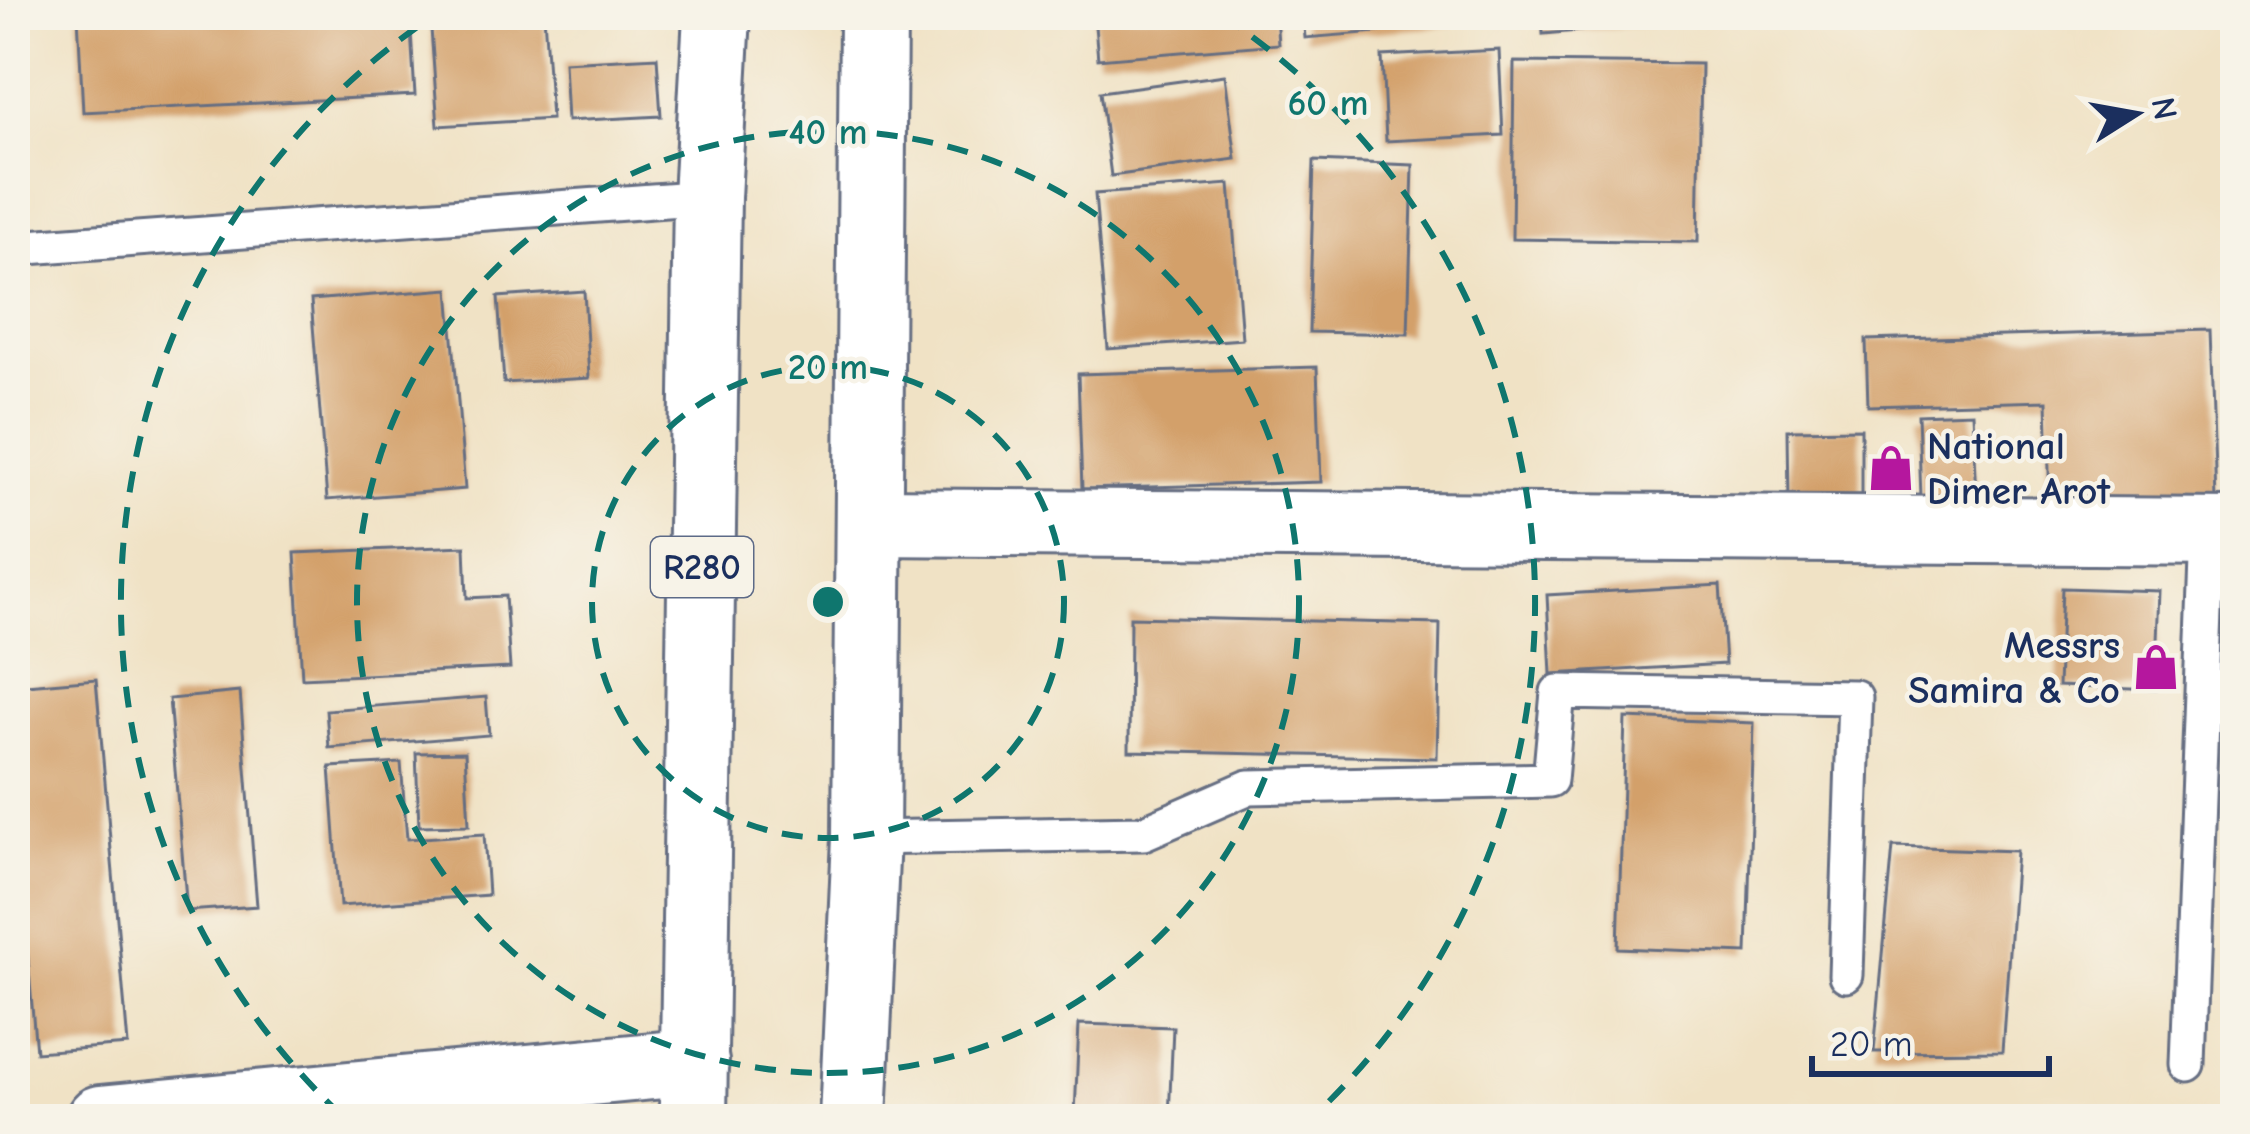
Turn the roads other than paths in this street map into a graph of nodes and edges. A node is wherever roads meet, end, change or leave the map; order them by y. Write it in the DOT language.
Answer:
graph roads {
  1 [pos="717,15"];
  2 [pos="873,15"];
  3 [pos="707,196"];
  4 [pos="15,245"];
  5 [pos="868,522"];
  6 [pos="2221,532"];
  7 [pos="866,838"];
  8 [pos="1846,975"];
  9 [pos="2188,1065"];
  10 [pos="694,1091"];
  11 [pos="100,1119"];
  12 [pos="854,1119"];
  1 -- 3 [label="main road, R280"];
  2 -- 5 [label="main road"];
  3 -- 4 [label="lane"];
  3 -- 10 [label="main road, R280"];
  5 -- 6 [label="main road"];
  5 -- 7 [label="main road"];
  6 -- 9 [label="lane"];
  7 -- 8 [label="lane"];
  7 -- 12 [label="main road"];
  10 -- 11 [label="main road"];
}
